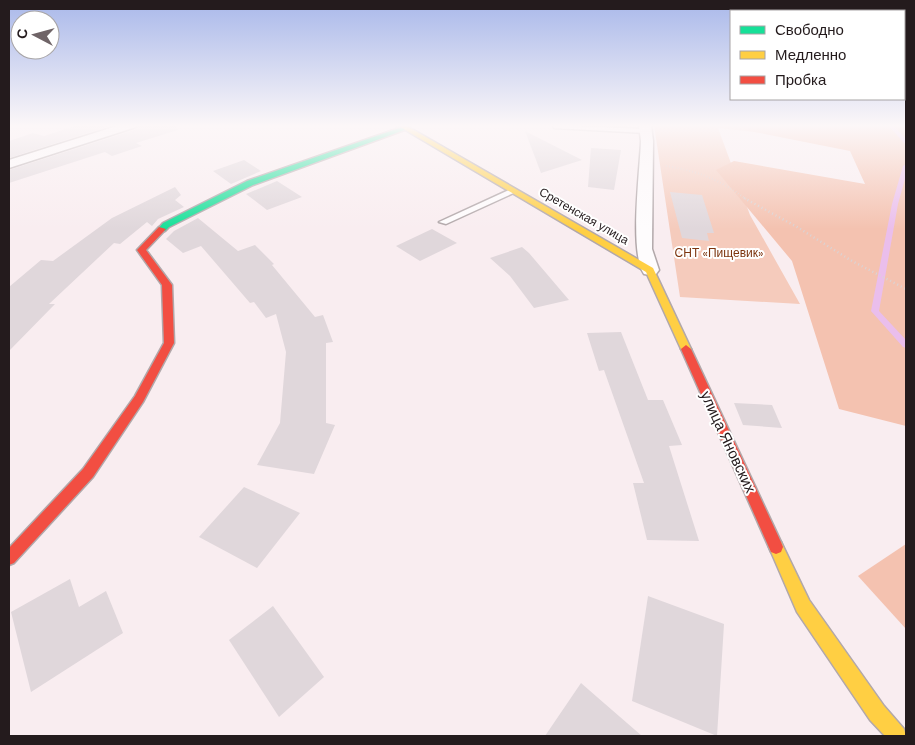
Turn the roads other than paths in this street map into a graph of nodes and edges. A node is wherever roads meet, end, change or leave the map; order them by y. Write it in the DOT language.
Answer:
graph roads {
  1 [pos="22,160"];
  2 [pos="315,160"];
  3 [pos="460,160"];
  4 [pos="646,160"];
  5 [pos="9,164"];
  6 [pos="514,191"];
  7 [pos="443,222"];
  8 [pos="650,270"];
  9 [pos="9,558"];
  10 [pos="881,729"];
  1 -- 5 [label="street"];
  2 -- 9 [label="street"];
  3 -- 6 [label="street, Сретенская улица"];
  4 -- 8 [label="street, улица Яновских"];
  6 -- 7 [label="lane"];
  6 -- 8 [label="street, Сретенская улица"];
  8 -- 10 [label="street, улица Яновских"];
}
